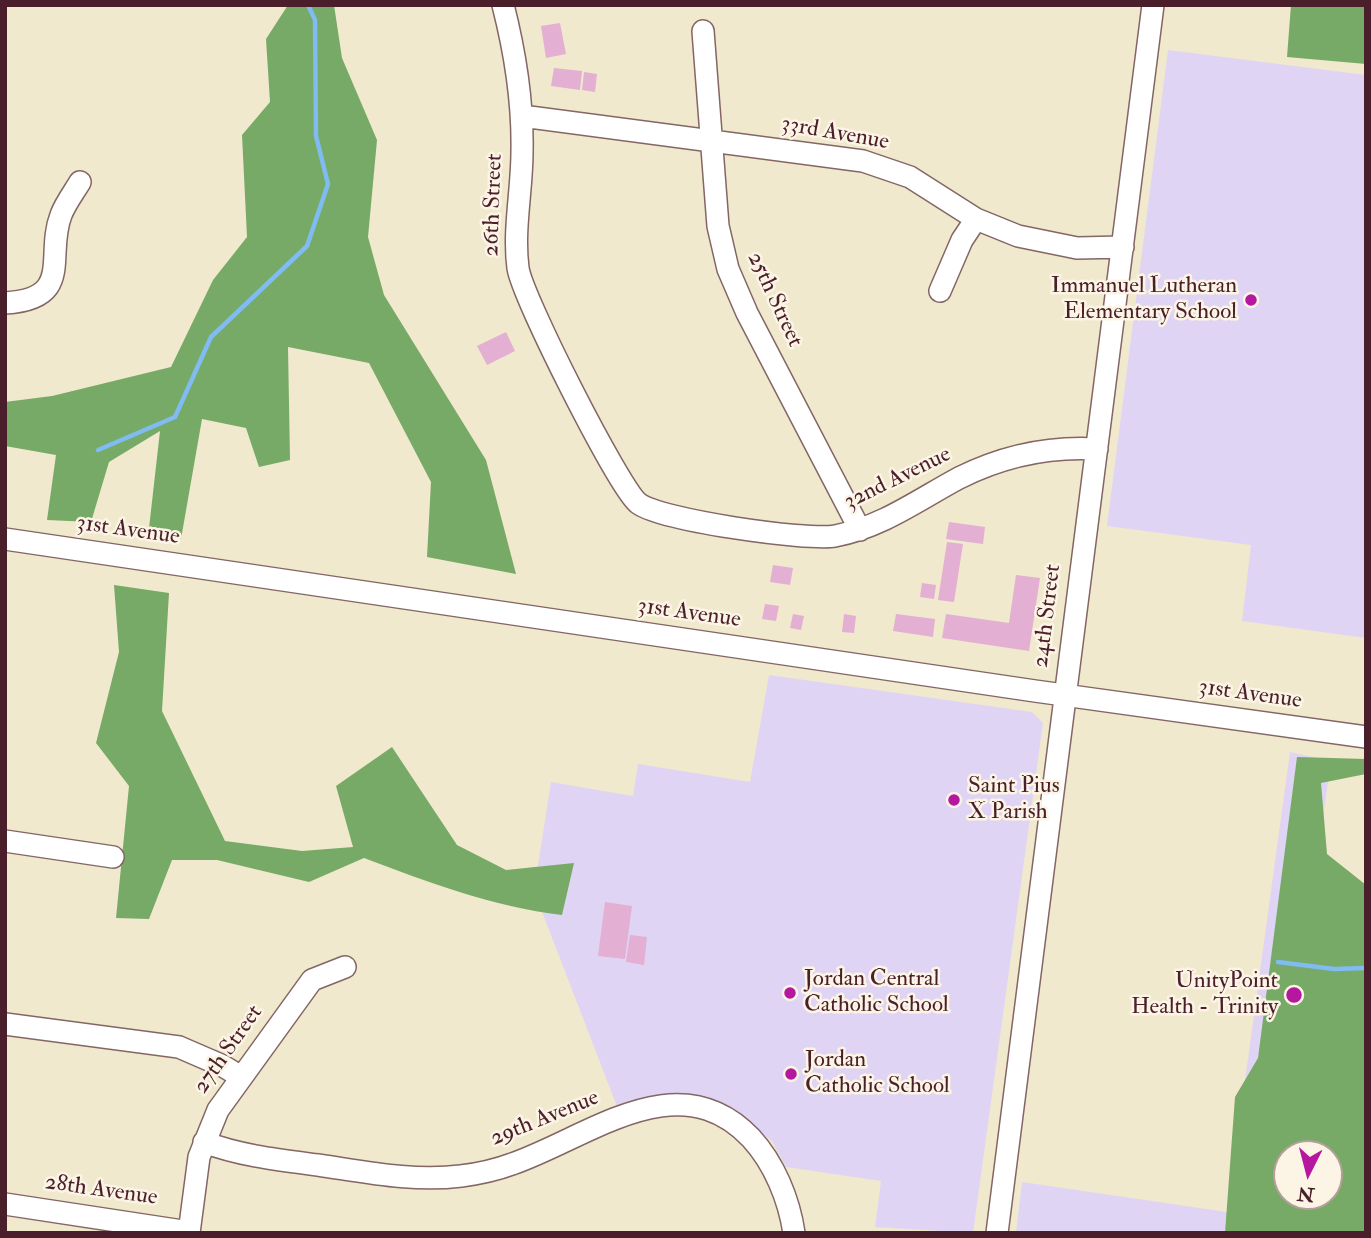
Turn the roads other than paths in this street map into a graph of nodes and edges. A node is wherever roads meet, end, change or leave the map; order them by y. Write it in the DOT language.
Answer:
graph roads {
  1 [pos="503,5"];
  2 [pos="1153,5"];
  3 [pos="704,31"];
  4 [pos="522,116"];
  5 [pos="713,141"];
  6 [pos="80,182"];
  7 [pos="976,219"];
  8 [pos="1123,247"];
  9 [pos="940,291"];
  10 [pos="5,303"];
  11 [pos="1097,449"];
  12 [pos="639,504"];
  13 [pos="860,530"];
  14 [pos="5,539"];
  15 [pos="1065,695"];
  16 [pos="1366,737"];
  17 [pos="5,841"];
  18 [pos="113,856"];
  19 [pos="345,967"];
  20 [pos="5,1024"];
  21 [pos="241,1077"];
  22 [pos="204,1142"];
  23 [pos="5,1204"];
  24 [pos="189,1232"];
  25 [pos="794,1233"];
  26 [pos="997,1233"];
  1 -- 4 [label="street, 26th Street"];
  2 -- 8 [label="street, 24th Street"];
  3 -- 5 [label="street, 25th Street"];
  4 -- 5 [label="street, 33rd Avenue"];
  4 -- 12 [label="street, 26th Street"];
  5 -- 7 [label="street, 33rd Avenue"];
  5 -- 13 [label="street, 25th Street"];
  6 -- 10 [label="street"];
  7 -- 8 [label="street, 33rd Avenue"];
  7 -- 9 [label="street"];
  8 -- 11 [label="street, 24th Street"];
  11 -- 13 [label="street, 32nd Avenue"];
  11 -- 15 [label="street, 24th Street"];
  12 -- 13 [label="street, 32nd Avenue"];
  14 -- 15 [label="street, 31st Avenue"];
  15 -- 16 [label="street, 31st Avenue"];
  15 -- 26 [label="street, 24th Street"];
  17 -- 18 [label="street"];
  19 -- 21 [label="street, 27th Street"];
  20 -- 21 [label="street"];
  21 -- 22 [label="street, 27th Street"];
  22 -- 24 [label="street, 27th Street"];
  22 -- 25 [label="street, 29th Avenue"];
  23 -- 24 [label="street, 28th Avenue"];
}
